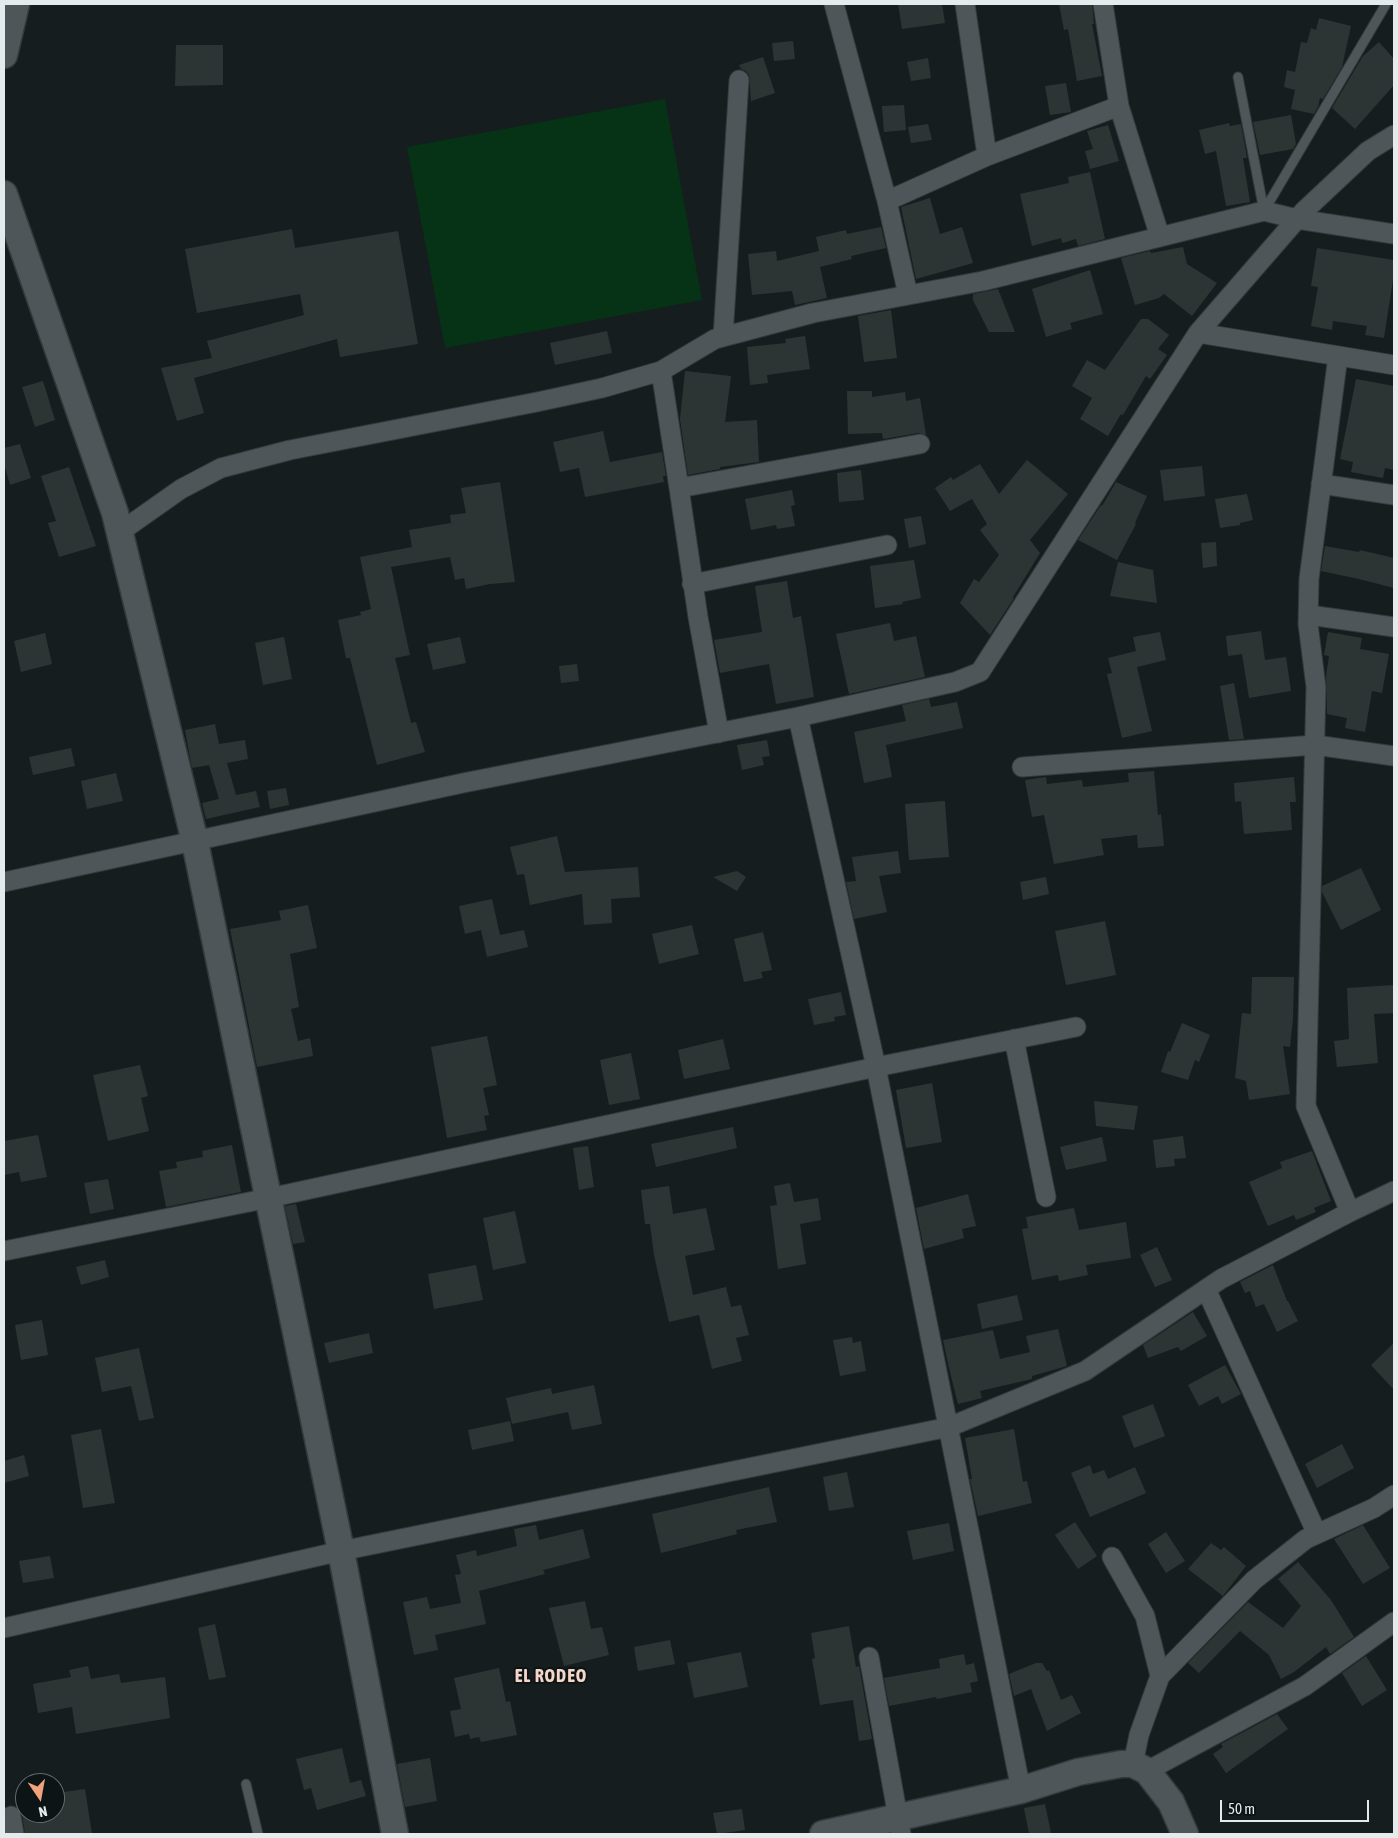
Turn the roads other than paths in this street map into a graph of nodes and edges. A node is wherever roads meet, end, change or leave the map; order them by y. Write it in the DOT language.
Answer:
graph roads {
  1 [pos="16,4"];
  2 [pos="834,4"];
  3 [pos="965,4"];
  4 [pos="1103,4"];
  5 [pos="1386,4"];
  6 [pos="4,55"];
  7 [pos="1238,77"];
  8 [pos="739,80"];
  9 [pos="1119,106"];
  10 [pos="1394,135"];
  11 [pos="987,156"];
  12 [pos="4,194"];
  13 [pos="887,201"];
  14 [pos="1264,211"];
  15 [pos="1297,219"];
  16 [pos="1394,234"];
  17 [pos="1160,237"];
  18 [pos="908,295"];
  19 [pos="1198,334"];
  20 [pos="723,337"];
  21 [pos="1338,356"];
  22 [pos="1394,365"];
  23 [pos="661,371"];
  24 [pos="920,444"];
  25 [pos="1321,484"];
  26 [pos="678,488"];
  27 [pos="1394,495"];
  28 [pos="120,532"];
  29 [pos="887,545"];
  30 [pos="692,584"];
  31 [pos="1309,615"];
  32 [pos="1394,627"];
  33 [pos="798,717"];
  34 [pos="719,733"];
  35 [pos="1315,745"];
  36 [pos="1394,756"];
  37 [pos="1022,767"];
  38 [pos="195,842"];
  39 [pos="4,882"];
  40 [pos="1076,1027"];
  41 [pos="1014,1039"];
  42 [pos="876,1067"];
  43 [pos="1394,1191"];
  44 [pos="1046,1197"];
  45 [pos="269,1198"];
  46 [pos="1350,1212"];
  47 [pos="4,1251"];
  48 [pos="1206,1289"];
  49 [pos="949,1427"];
  50 [pos="1394,1495"];
  51 [pos="1317,1534"];
  52 [pos="341,1551"];
  53 [pos="1112,1557"];
  54 [pos="1394,1622"];
  55 [pos="4,1628"];
  56 [pos="869,1657"];
  57 [pos="1160,1676"];
  58 [pos="1140,1768"];
  59 [pos="246,1784"];
  60 [pos="1021,1790"];
  61 [pos="10,1816"];
  62 [pos="899,1826"];
  63 [pos="14,1834"];
  64 [pos="258,1834"];
  65 [pos="395,1834"];
  66 [pos="823,1834"];
  67 [pos="1186,1834"];
  1 -- 6 [label="street"];
  2 -- 13 [label="street"];
  3 -- 11 [label="street"];
  4 -- 9 [label="street"];
  5 -- 14 [label="lane"];
  7 -- 14 [label="lane"];
  8 -- 20 [label="street"];
  9 -- 11 [label="street"];
  9 -- 17 [label="street"];
  10 -- 15 [label="street"];
  11 -- 13 [label="street"];
  12 -- 28 [label="street"];
  13 -- 18 [label="street"];
  14 -- 15 [label="street"];
  14 -- 17 [label="street"];
  15 -- 16 [label="street"];
  15 -- 19 [label="street"];
  17 -- 18 [label="street"];
  18 -- 20 [label="street"];
  19 -- 21 [label="street"];
  19 -- 33 [label="street"];
  20 -- 23 [label="street"];
  21 -- 22 [label="street"];
  21 -- 25 [label="street"];
  23 -- 26 [label="street"];
  23 -- 28 [label="street"];
  24 -- 26 [label="street"];
  25 -- 27 [label="street"];
  25 -- 31 [label="street"];
  26 -- 30 [label="street"];
  28 -- 38 [label="street"];
  29 -- 30 [label="street"];
  30 -- 34 [label="street"];
  31 -- 32 [label="street"];
  31 -- 35 [label="street"];
  33 -- 34 [label="street"];
  33 -- 42 [label="street"];
  34 -- 38 [label="street"];
  35 -- 36 [label="street"];
  35 -- 37 [label="street"];
  35 -- 46 [label="street"];
  38 -- 39 [label="street"];
  38 -- 45 [label="street"];
  40 -- 41 [label="street"];
  41 -- 42 [label="street"];
  41 -- 44 [label="street"];
  42 -- 45 [label="street"];
  42 -- 49 [label="street"];
  43 -- 46 [label="street"];
  45 -- 47 [label="street"];
  45 -- 52 [label="street"];
  46 -- 48 [label="street"];
  48 -- 49 [label="street"];
  48 -- 51 [label="street"];
  49 -- 52 [label="street"];
  49 -- 60 [label="street"];
  50 -- 51 [label="street"];
  51 -- 57 [label="street"];
  52 -- 55 [label="street"];
  52 -- 65 [label="street"];
  53 -- 57 [label="street"];
  54 -- 58 [label="street"];
  56 -- 62 [label="street"];
  57 -- 58 [label="street"];
  58 -- 60 [label="street"];
  58 -- 67 [label="street"];
  59 -- 64 [label="lane"];
  60 -- 62 [label="street"];
  61 -- 63 [label="street"];
  62 -- 66 [label="street"];
}
